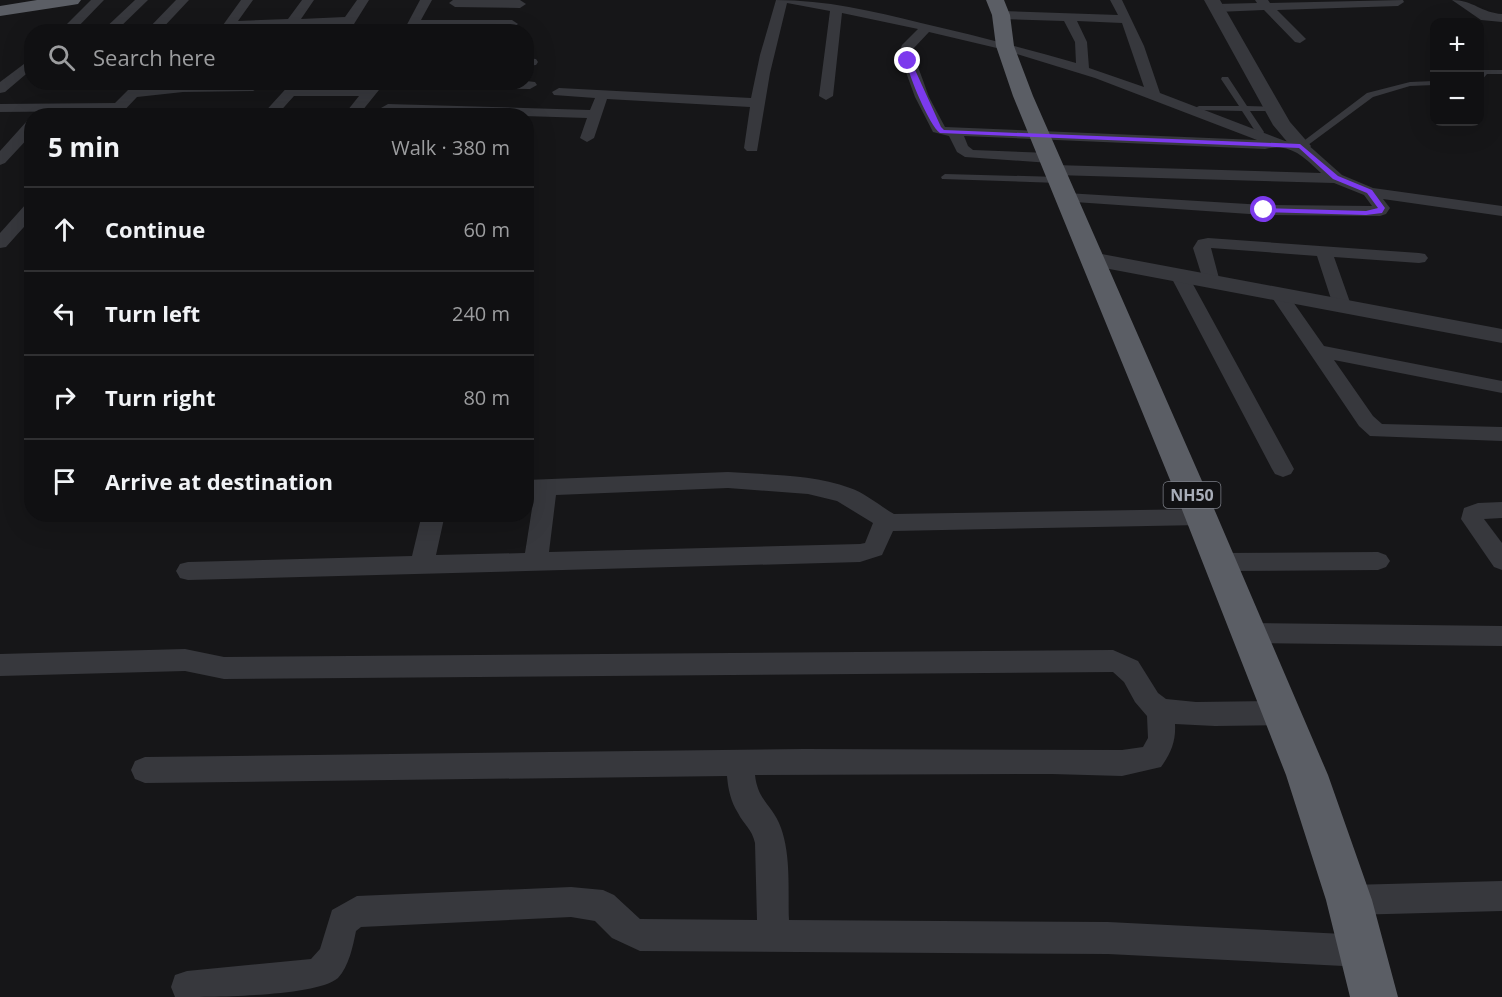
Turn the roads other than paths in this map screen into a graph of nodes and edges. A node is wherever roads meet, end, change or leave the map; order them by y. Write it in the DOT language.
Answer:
graph roads {
  1 [pos="50,0"];
  2 [pos="72,0"];
  3 [pos="98,0"];
  4 [pos="142,0"];
  5 [pos="183,0"];
  6 [pos="248,0"];
  7 [pos="308,0"];
  8 [pos="363,0"];
  9 [pos="426,0"];
  10 [pos="782,0"];
  11 [pos="789,0"];
  12 [pos="1116,0"];
  13 [pos="1458,0"];
  14 [pos="520,2"];
  15 [pos="811,2"];
  16 [pos="1398,2"];
  17 [pos="455,3"];
  18 [pos="1264,3"];
  19 [pos="1215,4"];
  20 [pos="0,9"];
  21 [pos="837,9"];
  22 [pos="1068,16"];
  23 [pos="1502,18"];
  24 [pos="1127,19"];
  25 [pos="1000,20"];
  26 [pos="351,21"];
  27 [pos="73,24"];
  28 [pos="116,24"];
  29 [pos="159,24"];
  30 [pos="229,24"];
  31 [pos="292,24"];
  32 [pos="349,24"];
  33 [pos="413,24"];
  34 [pos="512,24"];
  35 [pos="926,28"];
  36 [pos="1300,39"];
  37 [pos="24,69"];
  38 [pos="1083,70"];
  39 [pos="1502,72"];
  40 [pos="1484,73"];
  41 [pos="1225,79"];
  42 [pos="1430,83"];
  43 [pos="0,89"];
  44 [pos="152,90"];
  45 [pos="292,90"];
  46 [pos="372,90"];
  47 [pos="479,90"];
  48 [pos="560,92"];
  49 [pos="1153,94"];
  50 [pos="603,95"];
  51 [pos="826,96"];
  52 [pos="757,102"];
  53 [pos="0,108"];
  54 [pos="117,108"];
  55 [pos="275,108"];
  56 [pos="357,108"];
  57 [pos="470,108"];
  58 [pos="1199,108"];
  59 [pos="1246,109"];
  60 [pos="1273,109"];
  61 [pos="24,110"];
  62 [pos="534,113"];
  63 [pos="596,114"];
  64 [pos="1260,132"];
  65 [pos="24,133"];
  66 [pos="955,133"];
  67 [pos="587,138"];
  68 [pos="1292,146"];
  69 [pos="752,148"];
  70 [pos="0,160"];
  71 [pos="1055,168"];
  72 [pos="945,177"];
  73 [pos="1336,178"];
  74 [pos="1370,192"];
  75 [pos="1502,211"];
  76 [pos="24,223"];
  77 [pos="0,243"];
  78 [pos="1324,252"];
  79 [pos="1419,258"];
  80 [pos="1091,259"];
  81 [pos="1180,277"];
  82 [pos="1211,282"];
  83 [pos="1278,292"];
  84 [pos="1342,305"];
  85 [pos="1502,336"];
  86 [pos="1318,351"];
  87 [pos="1502,387"];
  88 [pos="1502,434"];
  89 [pos="1283,469"];
  90 [pos="536,488"];
  91 [pos="1502,510"];
  92 [pos="1201,517"];
  93 [pos="432,522"];
  94 [pos="890,522"];
  95 [pos="536,561"];
  96 [pos="1378,561"];
  97 [pos="1502,561"];
  98 [pos="1219,562"];
  99 [pos="421,566"];
  100 [pos="188,571"];
  101 [pos="1248,633"];
  102 [pos="1502,636"];
  103 [pos="0,665"];
  104 [pos="1160,710"];
  105 [pos="1281,713"];
  106 [pos="740,763"];
  107 [pos="145,770"];
  108 [pos="1502,896"];
  109 [pos="1349,900"];
  110 [pos="773,937"];
  111 [pos="1363,951"];
  112 [pos="188,987"];
  113 [pos="1374,997"];
  1 -- 20 [label="highway"];
  2 -- 20 [label="highway"];
  3 -- 27 [label="street"];
  4 -- 28 [label="street"];
  5 -- 29 [label="street"];
  6 -- 30 [label="street"];
  7 -- 31 [label="street"];
  8 -- 26 [label="street"];
  9 -- 33 [label="street"];
  10 -- 52 [label="street"];
  11 -- 15 [label="street"];
  12 -- 24 [label="street"];
  13 -- 23 [label="street"];
  14 -- 17 [label="street"];
  14 -- 34 [label="street"];
  15 -- 21 [label="street"];
  16 -- 18 [label="street"];
  18 -- 19 [label="street"];
  18 -- 36 [label="street"];
  19 -- 60 [label="street"];
  21 -- 35 [label="street"];
  21 -- 51 [label="street"];
  22 -- 24 [label="street"];
  22 -- 25 [label="street"];
  22 -- 38 [label="street"];
  24 -- 49 [label="street"];
  25 -- 35 [label="street"];
  25 -- 38 [label="street"];
  25 -- 71 [label="highway, NH50"];
  26 -- 31 [label="street"];
  26 -- 32 [label="street"];
  35 -- 66 [label="street"];
  37 -- 43 [label="street"];
  38 -- 49 [label="street"];
  39 -- 40 [label="lane"];
  41 -- 59 [label="lane"];
  42 -- 68 [label="lane"];
  44 -- 54 [label="street"];
  45 -- 55 [label="street"];
  46 -- 56 [label="street"];
  47 -- 57 [label="street"];
  48 -- 50 [label="street"];
  49 -- 68 [label="street"];
  50 -- 52 [label="street"];
  50 -- 63 [label="street"];
  52 -- 69 [label="street"];
  53 -- 61 [label="street"];
  58 -- 59 [label="lane"];
  59 -- 60 [label="lane"];
  59 -- 64 [label="lane"];
  60 -- 68 [label="street"];
  62 -- 63 [label="street"];
  63 -- 67 [label="street"];
  65 -- 70 [label="street"];
  66 -- 71 [label="street"];
  66 -- 71 [label="street"];
  68 -- 71 [label="street"];
  68 -- 73 [label="street"];
  71 -- 72 [label="lane"];
  71 -- 73 [label="street"];
  71 -- 74 [label="street"];
  71 -- 80 [label="highway, NH50"];
  73 -- 74 [label="street"];
  74 -- 75 [label="street"];
  76 -- 77 [label="street"];
  78 -- 79 [label="street"];
  78 -- 82 [label="street"];
  78 -- 84 [label="street"];
  80 -- 81 [label="street"];
  80 -- 92 [label="highway, NH50"];
  81 -- 82 [label="street"];
  81 -- 89 [label="street"];
  82 -- 83 [label="street"];
  83 -- 84 [label="street"];
  83 -- 86 [label="street"];
  84 -- 85 [label="street"];
  86 -- 87 [label="street"];
  86 -- 88 [label="street"];
  90 -- 94 [label="street"];
  90 -- 95 [label="street"];
  91 -- 97 [label="street"];
  92 -- 94 [label="street"];
  92 -- 98 [label="highway, NH50"];
  93 -- 99 [label="street"];
  94 -- 95 [label="street"];
  95 -- 99 [label="street"];
  96 -- 98 [label="street"];
  98 -- 101 [label="highway, NH50"];
  99 -- 100 [label="street"];
  101 -- 102 [label="street"];
  101 -- 105 [label="highway, NH50"];
  103 -- 104 [label="street"];
  104 -- 105 [label="street"];
  104 -- 106 [label="street"];
  105 -- 109 [label="highway, NH50"];
  106 -- 107 [label="street"];
  106 -- 110 [label="street"];
  108 -- 109 [label="street"];
  109 -- 111 [label="highway, NH50"];
  110 -- 111 [label="street"];
  110 -- 112 [label="street"];
  111 -- 113 [label="highway, NH50"];
}
